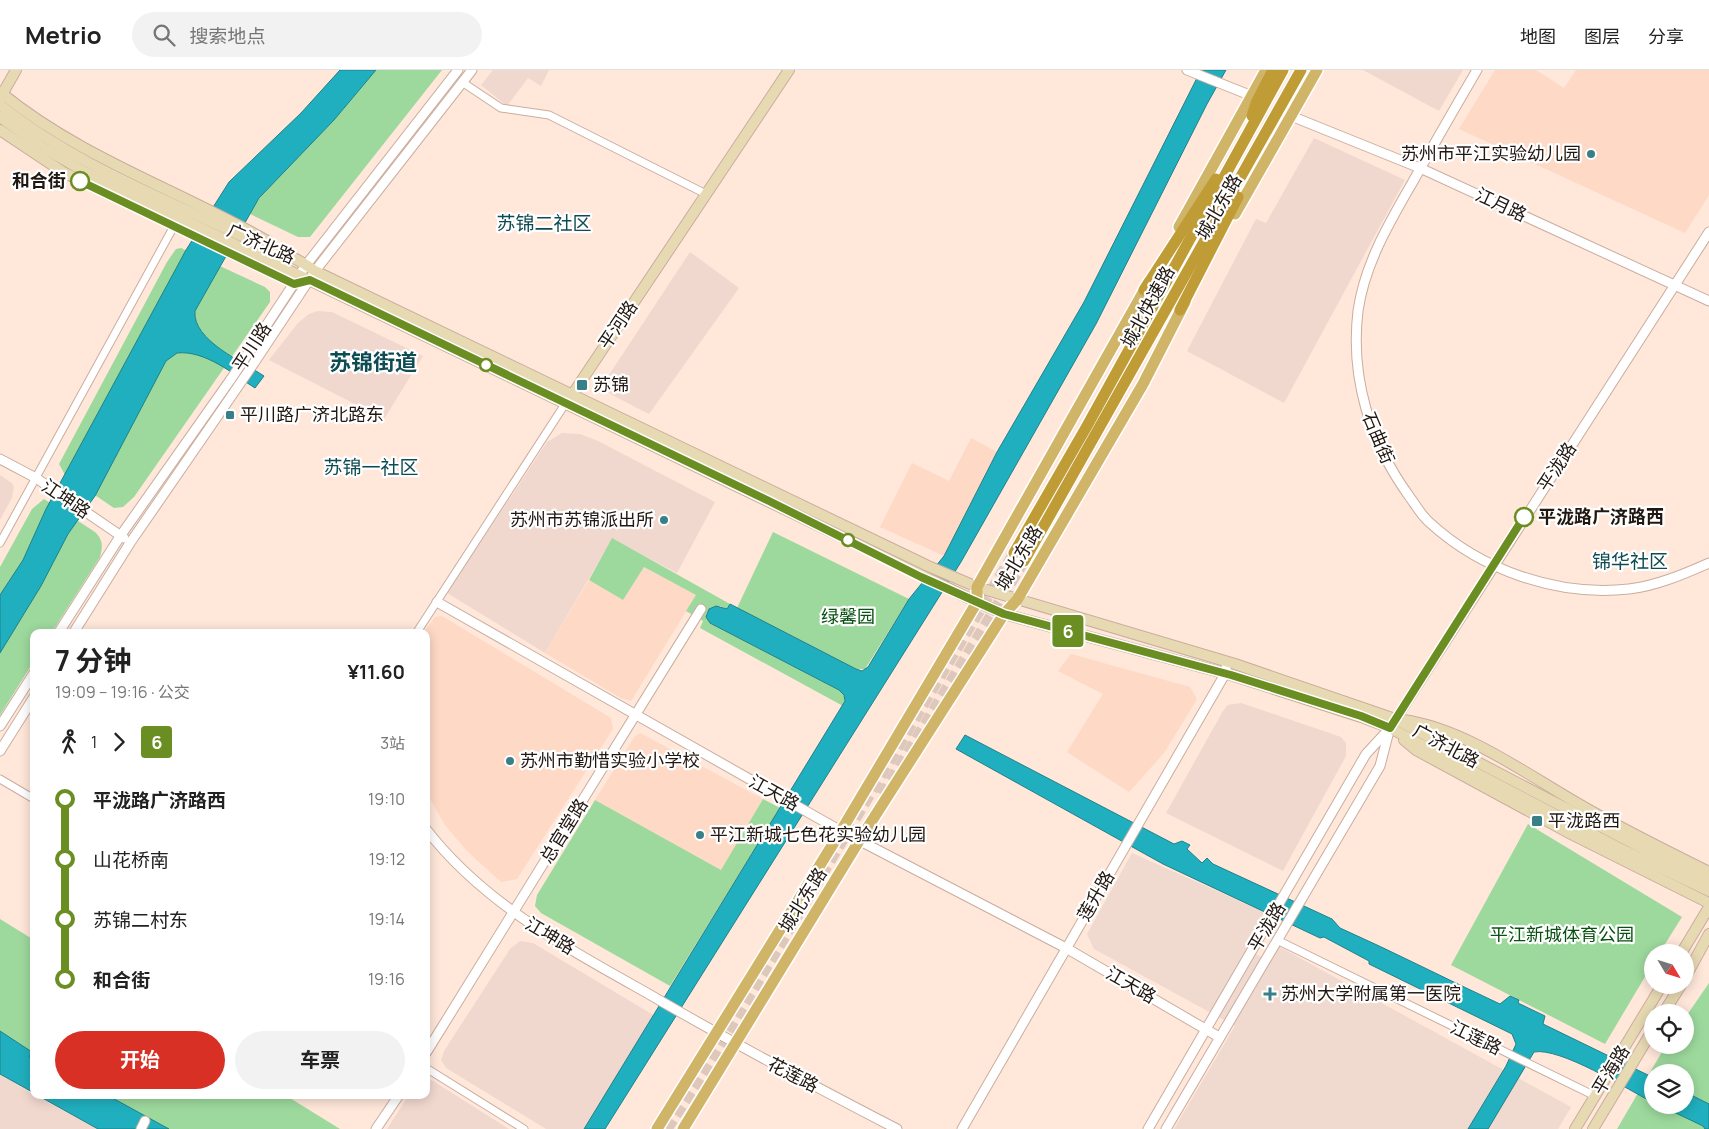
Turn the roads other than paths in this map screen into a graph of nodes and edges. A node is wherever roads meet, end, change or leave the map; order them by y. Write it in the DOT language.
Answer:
graph roads {
  1 [pos="16,70"];
  2 [pos="458,70"];
  3 [pos="472,70"];
  4 [pos="789,70"];
  5 [pos="1266,70"];
  6 [pos="1273,70"];
  7 [pos="1283,70"];
  8 [pos="1301,70"];
  9 [pos="1310,70"];
  10 [pos="1317,70"];
  11 [pos="1477,70"];
  12 [pos="1192,72"];
  13 [pos="462,82"];
  14 [pos="1,95"];
  15 [pos="1252,96"];
  16 [pos="0,105"];
  17 [pos="1291,116"];
  18 [pos="0,117"];
  19 [pos="0,130"];
  20 [pos="1245,139"];
  21 [pos="1260,145"];
  22 [pos="1420,168"];
  23 [pos="706,194"];
  24 [pos="156,201"];
  25 [pos="200,222"];
  26 [pos="174,226"];
  27 [pos="1709,232"];
  28 [pos="245,238"];
  29 [pos="305,275"];
  30 [pos="1674,285"];
  31 [pos="1144,290"];
  32 [pos="1709,301"];
  33 [pos="1180,310"];
  34 [pos="569,399"];
  35 [pos="0,458"];
  36 [pos="36,478"];
  37 [pos="121,535"];
  38 [pos="0,543"];
  39 [pos="130,543"];
  40 [pos="1014,553"];
  41 [pos="1024,561"];
  42 [pos="1709,563"];
  43 [pos="1492,566"];
  44 [pos="977,587"];
  45 [pos="1017,600"];
  46 [pos="437,602"];
  47 [pos="976,602"];
  48 [pos="702,609"];
  49 [pos="1004,614"];
  50 [pos="61,629"];
  51 [pos="76,629"];
  52 [pos="419,629"];
  53 [pos="1228,662"];
  54 [pos="1224,674"];
  55 [pos="30,679"];
  56 [pos="30,703"];
  57 [pos="637,715"];
  58 [pos="1392,724"];
  59 [pos="0,726"];
  60 [pos="0,751"];
  61 [pos="0,779"];
  62 [pos="1529,794"];
  63 [pos="30,797"];
  64 [pos="841,832"];
  65 [pos="430,834"];
  66 [pos="859,842"];
  67 [pos="1709,872"];
  68 [pos="1709,883"];
  69 [pos="1709,891"];
  70 [pos="1709,903"];
  71 [pos="1709,907"];
  72 [pos="513,912"];
  73 [pos="1709,934"];
  74 [pos="1277,940"];
  75 [pos="1687,944"];
  76 [pos="1066,948"];
  77 [pos="1694,962"];
  78 [pos="1657,994"];
  79 [pos="691,1019"];
  80 [pos="1207,1030"];
  81 [pos="716,1033"];
  82 [pos="1219,1037"];
  83 [pos="1644,1044"];
  84 [pos="734,1045"];
  85 [pos="430,1047"];
  86 [pos="430,1070"];
  87 [pos="1595,1096"];
  88 [pos="396,1099"];
  89 [pos="376,1129"];
  90 [pos="524,1129"];
  91 [pos="658,1129"];
  92 [pos="683,1129"];
  93 [pos="897,1129"];
  94 [pos="962,1129"];
  95 [pos="1148,1129"];
  96 [pos="1166,1129"];
  97 [pos="1576,1129"];
  98 [pos="1593,1129"];
  1 -- 14 [label="main road"];
  2 -- 29 [label="street, 平川路"];
  3 -- 13 [label="street, 平川路"];
  4 -- 23 [label="main road, 平河路"];
  5 -- 15 [label="main road, 城北东路"];
  6 -- 20 [label="highway"];
  7 -- 20 [label="highway, 城北快速路"];
  8 -- 21 [label="highway, 城北快速路"];
  9 -- 21 [label="highway"];
  10 -- 17 [label="main road, 城北东路"];
  11 -- 22 [label="street, 石曲街"];
  12 -- 15 [label="street"];
  13 -- 23 [label="street"];
  13 -- 29 [label="street, 平川路"];
  14 -- 25 [label="main road"];
  15 -- 31 [label="main road, 城北东路"];
  16 -- 24 [label="main road, 广济北路"];
  17 -- 22 [label="street, 江月路"];
  17 -- 33 [label="main road, 城北东路"];
  18 -- 24 [label="main road, 广济北路"];
  19 -- 26 [label="main road"];
  20 -- 31 [label="highway"];
  20 -- 40 [label="highway, 城北快速路"];
  21 -- 33 [label="highway"];
  21 -- 41 [label="highway, 城北快速路"];
  22 -- 30 [label="street, 江月路"];
  22 -- 43 [label="street, 石曲街"];
  23 -- 34 [label="main road, 平河路"];
  24 -- 25 [label="main road, 广济北路"];
  25 -- 26 [label="main road"];
  25 -- 28 [label="main road, 广济北路"];
  25 -- 28 [label="main road"];
  25 -- 29 [label="main road"];
  26 -- 36 [label="street"];
  27 -- 30 [label="street, 平泷路"];
  28 -- 29 [label="main road, 广济北路"];
  28 -- 29 [label="main road, 广济北路"];
  29 -- 34 [label="main road, 广济北路"];
  29 -- 37 [label="street, 平川路, bridge"];
  29 -- 39 [label="street, 平川路, bridge"];
  30 -- 32 [label="street, 江月路"];
  30 -- 43 [label="street, 平泷路"];
  31 -- 44 [label="main road, 城北东路"];
  33 -- 45 [label="main road, 城北东路"];
  34 -- 44 [label="main road, 广济北路"];
  34 -- 46 [label="street, 平河路"];
  34 -- 47 [label="main road, 广济北路"];
  35 -- 36 [label="street, 江坤路"];
  36 -- 37 [label="street, 江坤路"];
  36 -- 38 [label="street"];
  37 -- 39 [label="street, 江坤路"];
  37 -- 50 [label="street, 平川路"];
  39 -- 51 [label="street, 平川路"];
  42 -- 43 [label="street, 石曲街"];
  43 -- 58 [label="street, 平泷路"];
  44 -- 45 [label="main road, 广济北路"];
  44 -- 47 [label="main road, 城北东路"];
  45 -- 49 [label="main road, 城北东路"];
  45 -- 53 [label="main road, 广济北路"];
  46 -- 52 [label="street, 平河路"];
  46 -- 57 [label="street, 江天路"];
  47 -- 49 [label="main road, 广济北路"];
  47 -- 64 [label="main road, 城北东路"];
  48 -- 57 [label="street, 总官堂路"];
  49 -- 54 [label="main road, 广济北路"];
  49 -- 66 [label="main road, 城北东路"];
  53 -- 54 [label="street, 莲升路"];
  53 -- 58 [label="main road, 广济北路"];
  54 -- 58 [label="main road, 广济北路"];
  54 -- 76 [label="street, 莲升路"];
  55 -- 59 [label="street"];
  56 -- 60 [label="street"];
  57 -- 64 [label="street, 江天路"];
  57 -- 72 [label="street, 总官堂路"];
  58 -- 62 [label="main road, 广济北路"];
  58 -- 67 [label="main road"];
  58 -- 70 [label="main road"];
  58 -- 74 [label="street, 平泷路"];
  58 -- 80 [label="street, 平泷路"];
  61 -- 63 [label="street"];
  62 -- 68 [label="main road, 广济北路"];
  62 -- 69 [label="main road, 广济北路"];
  64 -- 66 [label="street, 江天路"];
  64 -- 81 [label="main road, 城北东路"];
  65 -- 72 [label="street, 江坤路"];
  66 -- 76 [label="street, 江天路"];
  66 -- 84 [label="main road, 城北东路"];
  71 -- 75 [label="main road"];
  72 -- 79 [label="street, 江坤路"];
  72 -- 85 [label="street, 总官堂路"];
  73 -- 77 [label="main road"];
  74 -- 82 [label="street, 平泷路"];
  74 -- 87 [label="street, 江莲路"];
  76 -- 80 [label="street, 江天路"];
  76 -- 94 [label="street, 莲升路"];
  78 -- 87 [label="main road, 平海路"];
  79 -- 81 [label="street, 花莲路"];
  80 -- 82 [label="street, 江天路"];
  80 -- 95 [label="street, 平泷路"];
  81 -- 84 [label="street, 花莲路"];
  81 -- 91 [label="main road, 城北东路"];
  82 -- 96 [label="street, 平泷路"];
  83 -- 98 [label="main road, 平海路"];
  84 -- 92 [label="main road, 城北东路"];
  84 -- 93 [label="street, 花莲路"];
  86 -- 90 [label="street"];
  87 -- 97 [label="main road, 平海路"];
  88 -- 89 [label="street"];
}
